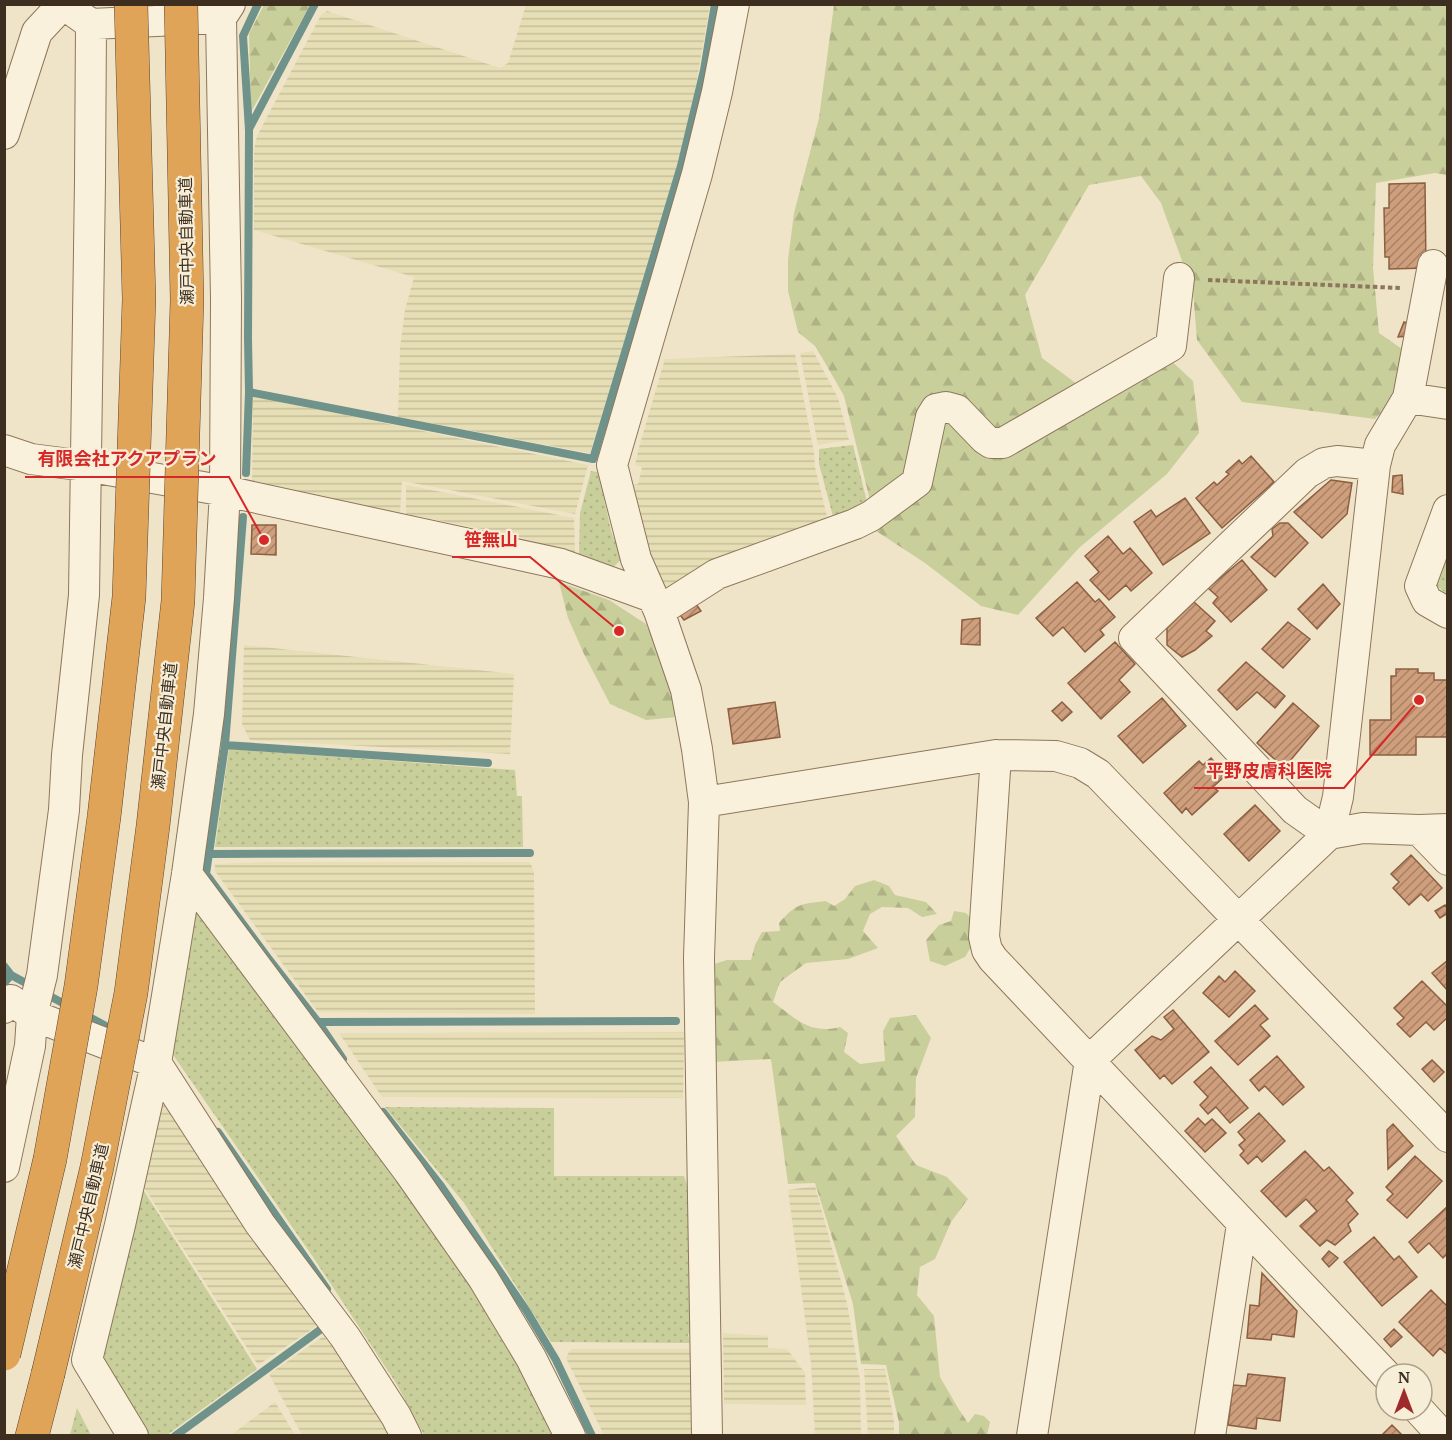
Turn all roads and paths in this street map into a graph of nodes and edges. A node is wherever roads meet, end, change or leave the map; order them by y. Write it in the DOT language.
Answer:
graph roads {
  1 [pos="130,4"];
  2 [pos="181,4"];
  3 [pos="734,4"];
  4 [pos="226,11"];
  5 [pos="91,24"];
  6 [pos="4,134"];
  7 [pos="1431,277"];
  8 [pos="1179,278"];
  9 [pos="1408,398"];
  10 [pos="1448,404"];
  11 [pos="4,450"];
  12 [pos="1375,465"];
  13 [pos="86,466"];
  14 [pos="225,490"];
  15 [pos="1448,510"];
  16 [pos="656,604"];
  17 [pos="1448,613"];
  18 [pos="996,755"];
  19 [pos="704,802"];
  20 [pos="1433,829"];
  21 [pos="1329,834"];
  22 [pos="1448,860"];
  23 [pos="187,874"];
  24 [pos="1238,918"];
  25 [pos="19,998"];
  26 [pos="157,1056"];
  27 [pos="1090,1060"];
  28 [pos="1448,1137"];
  29 [pos="4,1167"];
  30 [pos="1242,1224"];
  31 [pos="4,1354"];
  32 [pos="1374,1363"];
  33 [pos="1430,1422"];
  34 [pos="32,1436"];
  35 [pos="133,1436"];
  36 [pos="406,1436"];
  37 [pos="570,1436"];
  38 [pos="708,1436"];
  39 [pos="1032,1436"];
  40 [pos="1210,1436"];
  41 [pos="1443,1436"];
  1 -- 31 [label="highway, bridge"];
  2 -- 34 [label="highway, 瀬戸中央自動車道, bridge"];
  3 -- 16 [label="street"];
  4 -- 5 [label="street"];
  4 -- 14 [label="street"];
  5 -- 6 [label="street"];
  5 -- 13 [label="street"];
  7 -- 8 [label="path"];
  7 -- 9 [label="street"];
  8 -- 16 [label="street"];
  9 -- 10 [label="street"];
  9 -- 12 [label="street"];
  11 -- 13 [label="street"];
  12 -- 21 [label="street"];
  12 -- 21 [label="street"];
  13 -- 14 [label="street"];
  13 -- 25 [label="street"];
  14 -- 16 [label="street"];
  14 -- 23 [label="street"];
  15 -- 17 [label="street"];
  16 -- 19 [label="street"];
  18 -- 19 [label="street"];
  18 -- 24 [label="street"];
  18 -- 27 [label="street"];
  19 -- 38 [label="street"];
  20 -- 21 [label="street"];
  20 -- 22 [label="street"];
  21 -- 24 [label="street"];
  23 -- 26 [label="street"];
  23 -- 37 [label="street"];
  24 -- 27 [label="street"];
  24 -- 28 [label="street"];
  25 -- 26 [label="street"];
  25 -- 29 [label="street"];
  26 -- 35 [label="street"];
  26 -- 36 [label="street"];
  27 -- 30 [label="street"];
  27 -- 39 [label="street"];
  30 -- 32 [label="street"];
  30 -- 40 [label="street"];
  33 -- 41 [label="street"];
}
